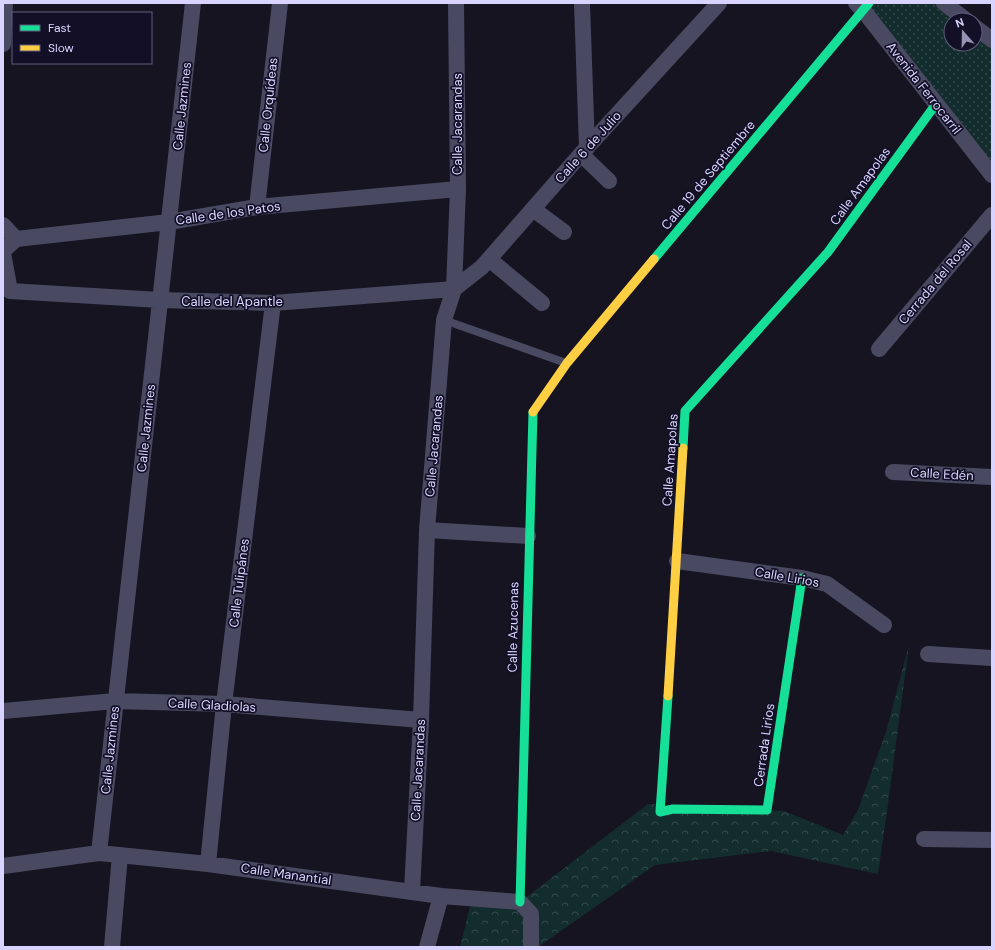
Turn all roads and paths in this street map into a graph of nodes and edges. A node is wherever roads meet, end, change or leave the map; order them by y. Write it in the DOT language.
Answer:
graph roads {
  1 [pos="5,3"];
  2 [pos="193,3"];
  3 [pos="280,3"];
  4 [pos="456,3"];
  5 [pos="582,3"];
  6 [pos="719,3"];
  7 [pos="944,3"];
  8 [pos="863,5"];
  9 [pos="956,12"];
  10 [pos="983,33"];
  11 [pos="992,40"];
  12 [pos="3,44"];
  13 [pos="936,104"];
  14 [pos="584,151"];
  15 [pos="992,175"];
  16 [pos="609,181"];
  17 [pos="458,189"];
  18 [pos="257,207"];
  19 [pos="533,209"];
  20 [pos="992,215"];
  21 [pos="169,222"];
  22 [pos="3,225"];
  23 [pos="564,232"];
  24 [pos="16,239"];
  25 [pos="3,252"];
  26 [pos="489,259"];
  27 [pos="454,289"];
  28 [pos="6,294"];
  29 [pos="160,300"];
  30 [pos="273,303"];
  31 [pos="542,303"];
  32 [pos="444,320"];
  33 [pos="879,349"];
  34 [pos="567,363"];
  35 [pos="893,472"];
  36 [pos="992,477"];
  37 [pos="427,530"];
  38 [pos="528,536"];
  39 [pos="677,561"];
  40 [pos="802,578"];
  41 [pos="884,625"];
  42 [pos="928,654"];
  43 [pos="992,658"];
  44 [pos="115,701"];
  45 [pos="224,704"];
  46 [pos="3,712"];
  47 [pos="420,720"];
  48 [pos="660,812"];
  49 [pos="924,839"];
  50 [pos="992,840"];
  51 [pos="99,853"];
  52 [pos="120,855"];
  53 [pos="208,864"];
  54 [pos="3,866"];
  55 [pos="412,891"];
  56 [pos="440,896"];
  57 [pos="520,902"];
  58 [pos="112,947"];
  59 [pos="427,947"];
  60 [pos="531,947"];
  1 -- 12 [label="street"];
  2 -- 21 [label="street, Calle Jazmines"];
  3 -- 18 [label="street, Calle Orquídeas"];
  4 -- 17 [label="street, Calle Jacarandas"];
  5 -- 14 [label="street"];
  6 -- 14 [label="street, Calle 6 de Julio"];
  7 -- 9 [label="street"];
  8 -- 13 [label="street, Avenida Ferrocarril"];
  8 -- 34 [label="street, Calle 19 de Septiembre"];
  10 -- 11 [label="street"];
  13 -- 15 [label="street, Avenida Ferrocarril"];
  13 -- 39 [label="street, Calle Amapolas"];
  14 -- 16 [label="street"];
  14 -- 19 [label="street, Calle 6 de Julio"];
  17 -- 18 [label="street, Calle de los Patos"];
  17 -- 27 [label="street, Calle Jacarandas"];
  18 -- 21 [label="street, Calle de los Patos"];
  19 -- 23 [label="street"];
  19 -- 26 [label="street, Calle 6 de Julio"];
  20 -- 33 [label="street, Cerrada del Rosal"];
  21 -- 24 [label="street, Calle de los Patos"];
  21 -- 29 [label="street, Calle Jazmines"];
  22 -- 24 [label="street"];
  24 -- 25 [label="street"];
  25 -- 28 [label="street"];
  26 -- 27 [label="street, Calle 6 de Julio"];
  26 -- 31 [label="street"];
  27 -- 30 [label="street, Calle del Apantle"];
  27 -- 32 [label="street, Calle Jacarandas"];
  28 -- 29 [label="street, Calle del Apantle"];
  29 -- 30 [label="street, Calle del Apantle"];
  29 -- 44 [label="street, Calle Jazmines"];
  30 -- 45 [label="street, Calle Tulipánes"];
  32 -- 34 [label="lane"];
  32 -- 37 [label="street, Calle Jacarandas"];
  34 -- 38 [label="street, Calle Azucenas"];
  35 -- 36 [label="street, Calle Edén"];
  37 -- 38 [label="street"];
  37 -- 47 [label="street, Calle Jacarandas"];
  38 -- 57 [label="street, Calle Azucenas"];
  39 -- 40 [label="street, Calle Lirios"];
  39 -- 48 [label="street, Calle Amapolas"];
  40 -- 41 [label="street, Calle Lirios"];
  40 -- 48 [label="street, Cerrada Lirios"];
  42 -- 43 [label="street"];
  44 -- 45 [label="street, Calle Gladiolas"];
  44 -- 46 [label="street, Calle Gladiolas"];
  44 -- 51 [label="street, Calle Jazmines"];
  45 -- 47 [label="street, Calle Gladiolas"];
  45 -- 53 [label="street, Calle Tulipánes"];
  47 -- 55 [label="street, Calle Jacarandas"];
  49 -- 50 [label="street"];
  51 -- 52 [label="street, Calle Manantial"];
  51 -- 54 [label="street, Calle Manantial"];
  52 -- 53 [label="street, Calle Manantial"];
  52 -- 58 [label="street"];
  53 -- 55 [label="street, Calle Manantial"];
  55 -- 56 [label="street, Calle Manantial"];
  56 -- 57 [label="street, Calle Manantial"];
  56 -- 59 [label="street"];
  57 -- 60 [label="street"];
}
